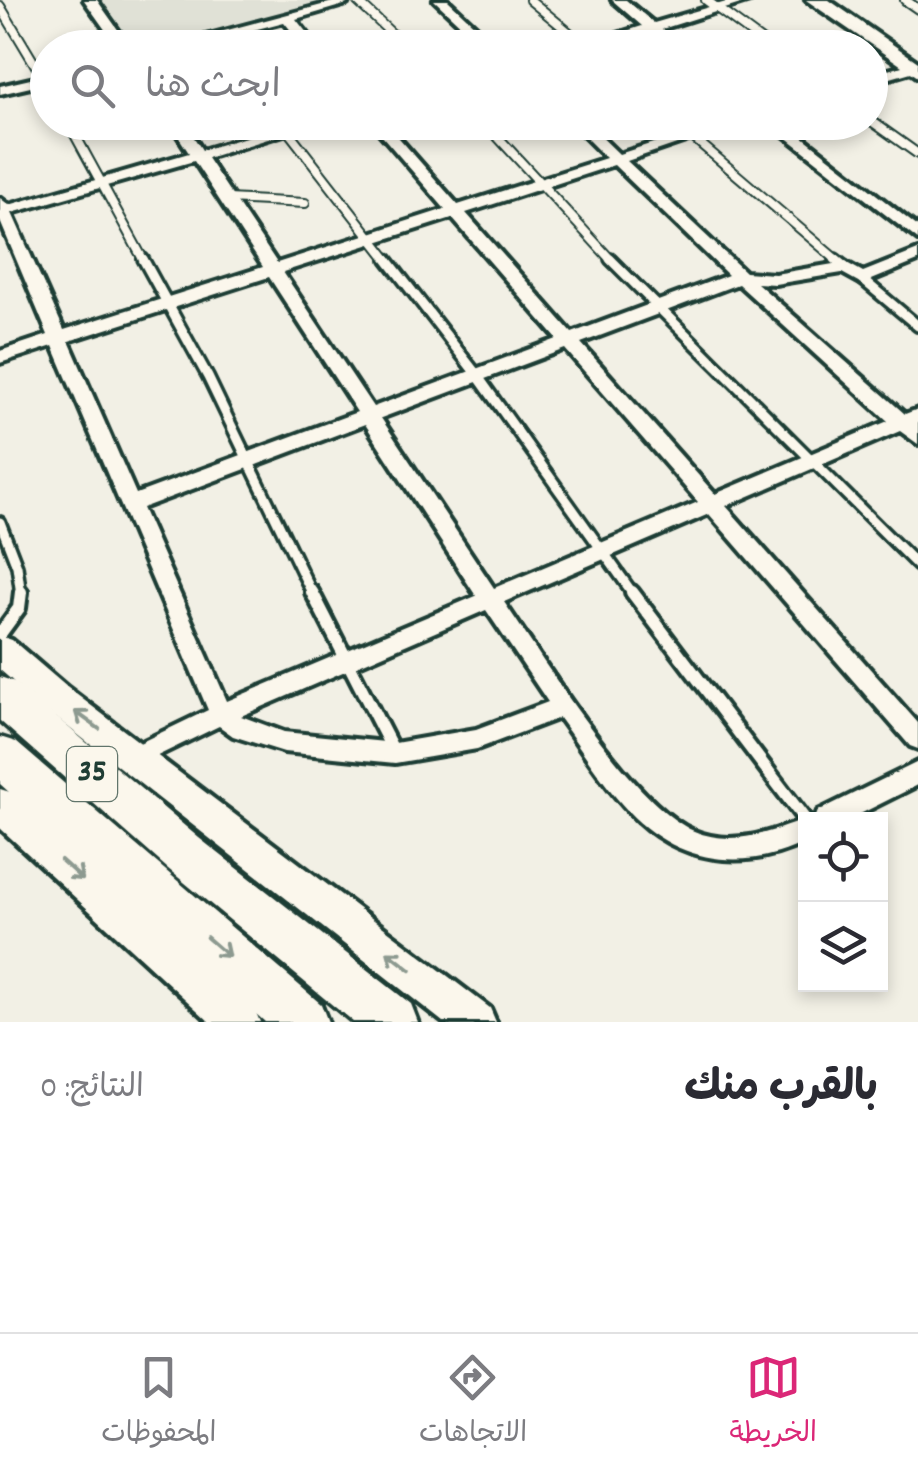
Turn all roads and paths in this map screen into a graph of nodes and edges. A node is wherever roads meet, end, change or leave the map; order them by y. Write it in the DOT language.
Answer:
graph roads {
  1 [pos="90,0"];
  2 [pos="440,0"];
  3 [pos="530,0"];
  4 [pos="618,0"];
  5 [pos="747,0"];
  6 [pos="816,0"];
  7 [pos="844,0"];
  8 [pos="905,0"];
  9 [pos="362,1"];
  10 [pos="339,2"];
  11 [pos="712,4"];
  12 [pos="0,6"];
  13 [pos="918,8"];
  14 [pos="287,17"];
  15 [pos="652,27"];
  16 [pos="112,30"];
  17 [pos="250,30"];
  18 [pos="298,30"];
  19 [pos="390,30"];
  20 [pos="473,30"];
  21 [pos="565,30"];
  22 [pos="642,30"];
  23 [pos="656,30"];
  24 [pos="747,30"];
  25 [pos="864,30"];
  26 [pos="878,30"];
  27 [pos="888,38"];
  28 [pos="888,45"];
  29 [pos="30,55"];
  30 [pos="916,63"];
  31 [pos="888,73"];
  32 [pos="30,84"];
  33 [pos="0,90"];
  34 [pos="888,133"];
  35 [pos="78,140"];
  36 [pos="188,140"];
  37 [pos="244,140"];
  38 [pos="294,140"];
  39 [pos="394,140"];
  40 [pos="502,140"];
  41 [pos="596,140"];
  42 [pos="679,140"];
  43 [pos="696,140"];
  44 [pos="797,140"];
  45 [pos="918,154"];
  46 [pos="198,156"];
  47 [pos="618,160"];
  48 [pos="102,183"];
  49 [pos="544,183"];
  50 [pos="228,198"];
  51 [pos="305,202"];
  52 [pos="1,208"];
  53 [pos="456,212"];
  54 [pos="918,235"];
  55 [pos="368,239"];
  56 [pos="918,255"];
  57 [pos="846,267"];
  58 [pos="270,270"];
  59 [pos="740,277"];
  60 [pos="862,279"];
  61 [pos="168,304"];
  62 [pos="654,307"];
  63 [pos="918,326"];
  64 [pos="59,338"];
  65 [pos="565,341"];
  66 [pos="0,357"];
  67 [pos="477,374"];
  68 [pos="371,415"];
  69 [pos="913,425"];
  70 [pos="249,460"];
  71 [pos="810,462"];
  72 [pos="131,504"];
  73 [pos="714,504"];
  74 [pos="0,522"];
  75 [pos="601,552"];
  76 [pos="918,566"];
  77 [pos="490,599"];
  78 [pos="0,634"];
  79 [pos="0,650"];
  80 [pos="344,661"];
  81 [pos="0,695"];
  82 [pos="563,706"];
  83 [pos="220,714"];
  84 [pos="918,739"];
  85 [pos="394,753"];
  86 [pos="0,756"];
  87 [pos="135,756"];
  88 [pos="918,773"];
  89 [pos="0,805"];
  90 [pos="799,812"];
  91 [pos="842,812"];
  92 [pos="798,834"];
  93 [pos="300,1019"];
  94 [pos="240,1022"];
  95 [pos="393,1022"];
  96 [pos="476,1022"];
  1 -- 16 [label="street"];
  2 -- 20 [label="street"];
  3 -- 21 [label="lane"];
  4 -- 15 [label="street"];
  5 -- 11 [label="street"];
  6 -- 25 [label="street"];
  7 -- 26 [label="street"];
  8 -- 13 [label="lane"];
  9 -- 10 [label="lane"];
  9 -- 19 [label="lane"];
  10 -- 14 [label="street"];
  11 -- 15 [label="street"];
  11 -- 24 [label="lane"];
  12 -- 29 [label="lane"];
  14 -- 17 [label="street"];
  14 -- 18 [label="street"];
  15 -- 22 [label="street"];
  15 -- 23 [label="street"];
  27 -- 30 [label="street"];
  28 -- 30 [label="street"];
  30 -- 31 [label="street"];
  32 -- 33 [label="street"];
  34 -- 45 [label="lane"];
  35 -- 48 [label="lane"];
  36 -- 46 [label="street"];
  37 -- 46 [label="street"];
  38 -- 55 [label="lane"];
  39 -- 53 [label="street"];
  40 -- 49 [label="lane"];
  41 -- 47 [label="street"];
  42 -- 47 [label="street"];
  43 -- 57 [label="lane"];
  44 -- 54 [label="street"];
  46 -- 48 [label="street"];
  46 -- 50 [label="street"];
  47 -- 49 [label="street"];
  47 -- 59 [label="street"];
  48 -- 52 [label="street"];
  48 -- 61 [label="lane"];
  49 -- 53 [label="street"];
  49 -- 62 [label="lane"];
  50 -- 51 [label="lane"];
  50 -- 58 [label="street"];
  52 -- 64 [label="street"];
  53 -- 55 [label="street"];
  53 -- 65 [label="street"];
  55 -- 58 [label="street"];
  55 -- 67 [label="lane"];
  56 -- 60 [label="street"];
  57 -- 59 [label="street"];
  57 -- 60 [label="street"];
  58 -- 61 [label="street"];
  58 -- 68 [label="street"];
  59 -- 62 [label="street"];
  59 -- 69 [label="street"];
  60 -- 63 [label="lane"];
  61 -- 64 [label="street"];
  61 -- 70 [label="lane"];
  62 -- 65 [label="street"];
  62 -- 71 [label="lane"];
  64 -- 66 [label="street"];
  64 -- 72 [label="street"];
  65 -- 67 [label="street"];
  65 -- 73 [label="street"];
  67 -- 68 [label="street"];
  67 -- 75 [label="lane"];
  68 -- 70 [label="street"];
  68 -- 77 [label="street"];
  69 -- 71 [label="street"];
  70 -- 72 [label="street"];
  70 -- 80 [label="lane"];
  71 -- 73 [label="street"];
  71 -- 76 [label="lane"];
  72 -- 83 [label="street"];
  73 -- 75 [label="street"];
  73 -- 84 [label="street"];
  74 -- 78 [label="lane"];
  75 -- 77 [label="street"];
  75 -- 90 [label="lane"];
  77 -- 80 [label="street"];
  77 -- 82 [label="street"];
  87 -- 79 [label="street, one-way"];
  80 -- 83 [label="street"];
  80 -- 85 [label="lane"];
  81 -- 95 [label="highway, 35"];
  82 -- 85 [label="street"];
  82 -- 92 [label="street"];
  83 -- 85 [label="street"];
  83 -- 87 [label="street"];
  86 -- 93 [label="highway, 35, one-way"];
  96 -- 87 [label="street, one-way"];
  88 -- 91 [label="street"];
  89 -- 94 [label="street, one-way"];
}
